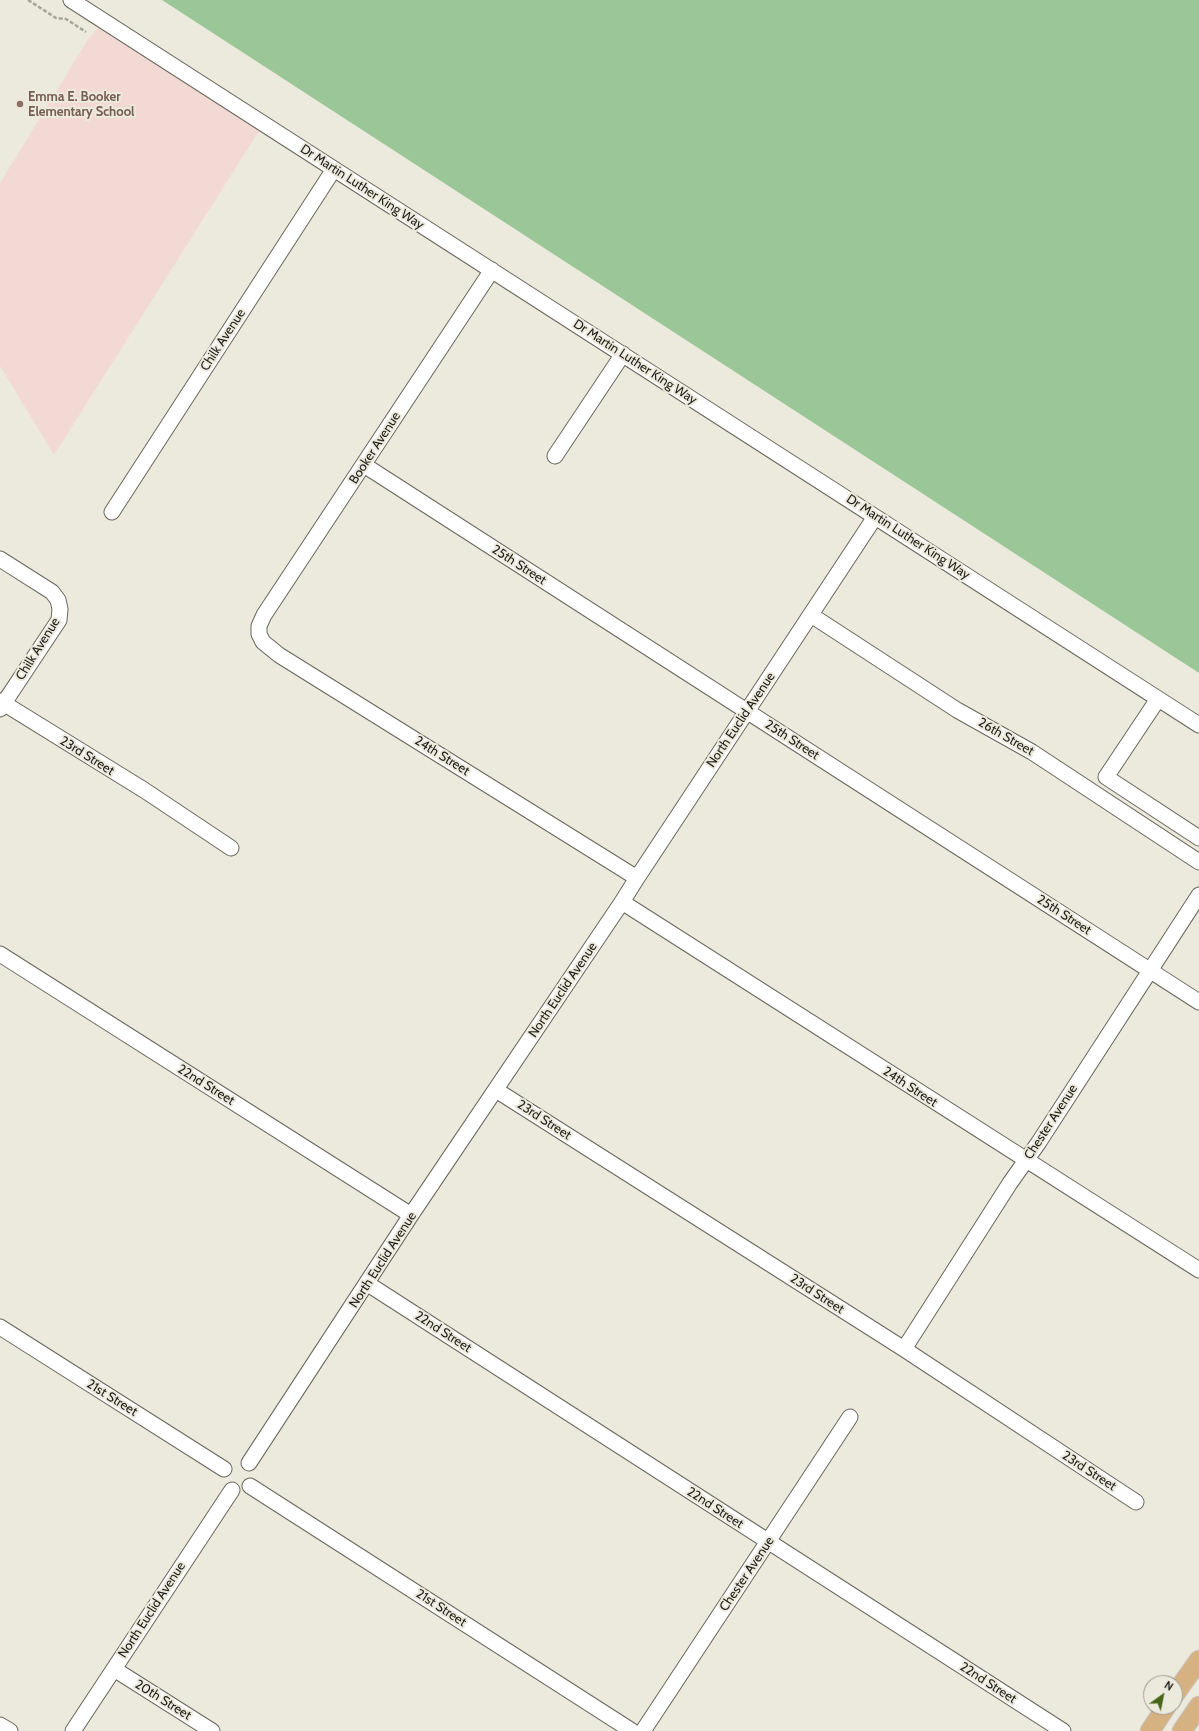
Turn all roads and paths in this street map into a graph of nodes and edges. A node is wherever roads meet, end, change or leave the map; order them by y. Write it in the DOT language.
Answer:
graph roads {
  1 [pos="28,0"];
  2 [pos="71,0"];
  3 [pos="86,32"];
  4 [pos="334,169"];
  5 [pos="492,270"];
  6 [pos="623,354"];
  7 [pos="555,456"];
  8 [pos="364,465"];
  9 [pos="112,512"];
  10 [pos="875,517"];
  11 [pos="0,559"];
  12 [pos="811,615"];
  13 [pos="259,626"];
  14 [pos="1158,699"];
  15 [pos="1,705"];
  16 [pos="747,712"];
  17 [pos="1199,725"];
  18 [pos="1199,838"];
  19 [pos="231,848"];
  20 [pos="1199,862"];
  21 [pos="636,878"];
  22 [pos="1199,895"];
  23 [pos="622,902"];
  24 [pos="0,954"];
  25 [pos="1150,970"];
  26 [pos="1199,1002"];
  27 [pos="496,1090"];
  28 [pos="1026,1161"];
  29 [pos="411,1215"];
  30 [pos="1199,1270"];
  31 [pos="368,1284"];
  32 [pos="0,1327"];
  33 [pos="904,1349"];
  34 [pos="850,1416"];
  35 [pos="249,1463"];
  36 [pos="224,1469"];
  37 [pos="250,1486"];
  38 [pos="232,1490"];
  39 [pos="1136,1502"];
  40 [pos="768,1542"];
  41 [pos="1199,1660"];
  42 [pos="114,1669"];
  43 [pos="1183,1683"];
  44 [pos="1199,1706"];
  45 [pos="1161,1715"];
  46 [pos="0,1725"];
  47 [pos="10,1731"];
  48 [pos="73,1731"];
  49 [pos="212,1731"];
  50 [pos="632,1731"];
  51 [pos="643,1731"];
  52 [pos="1063,1731"];
  53 [pos="1150,1731"];
  54 [pos="1182,1731"];
  1 -- 3 [label="path"];
  2 -- 4 [label="street, Dr Martin Luther King Way"];
  4 -- 5 [label="street, Dr Martin Luther King Way"];
  4 -- 9 [label="street, Chilk Avenue"];
  5 -- 6 [label="street, Dr Martin Luther King Way"];
  5 -- 8 [label="street, Booker Avenue"];
  6 -- 7 [label="street"];
  6 -- 10 [label="street, Dr Martin Luther King Way"];
  8 -- 13 [label="street, Booker Avenue"];
  8 -- 16 [label="street, 25th Street"];
  10 -- 12 [label="street, North Euclid Avenue"];
  10 -- 14 [label="street, Dr Martin Luther King Way"];
  11 -- 15 [label="street, Chilk Avenue"];
  12 -- 16 [label="street, North Euclid Avenue"];
  12 -- 20 [label="street, 26th Street"];
  13 -- 21 [label="street, 24th Street"];
  14 -- 17 [label="street, Dr Martin Luther King Way"];
  14 -- 18 [label="street"];
  15 -- 19 [label="street, 23rd Street"];
  16 -- 21 [label="street, North Euclid Avenue"];
  16 -- 25 [label="street, 25th Street"];
  21 -- 23 [label="street, North Euclid Avenue"];
  22 -- 25 [label="street, Chester Avenue"];
  23 -- 27 [label="street, North Euclid Avenue"];
  23 -- 28 [label="street, 24th Street"];
  24 -- 29 [label="street, 22nd Street"];
  25 -- 26 [label="street, 25th Street"];
  25 -- 28 [label="street, Chester Avenue"];
  27 -- 29 [label="street, North Euclid Avenue"];
  27 -- 33 [label="street, 23rd Street"];
  28 -- 30 [label="street, 24th Street"];
  28 -- 33 [label="street, Chester Avenue"];
  29 -- 31 [label="street, North Euclid Avenue"];
  31 -- 35 [label="street, North Euclid Avenue"];
  31 -- 40 [label="street, 22nd Street"];
  32 -- 36 [label="street, 21st Street"];
  33 -- 39 [label="street, 23rd Street"];
  34 -- 40 [label="street, Chester Avenue"];
  35 -- 36 [label="street"];
  35 -- 37 [label="street"];
  36 -- 38 [label="street"];
  37 -- 38 [label="street"];
  37 -- 50 [label="street, 21st Street"];
  38 -- 42 [label="street, North Euclid Avenue"];
  40 -- 51 [label="street, Chester Avenue"];
  40 -- 52 [label="street, 22nd Street"];
  41 -- 43 [label="main road"];
  42 -- 48 [label="street, North Euclid Avenue"];
  42 -- 49 [label="street, 20th Street"];
  44 -- 54 [label="main road"];
  45 -- 53 [label="main road"];
  46 -- 47 [label="street"];
}
